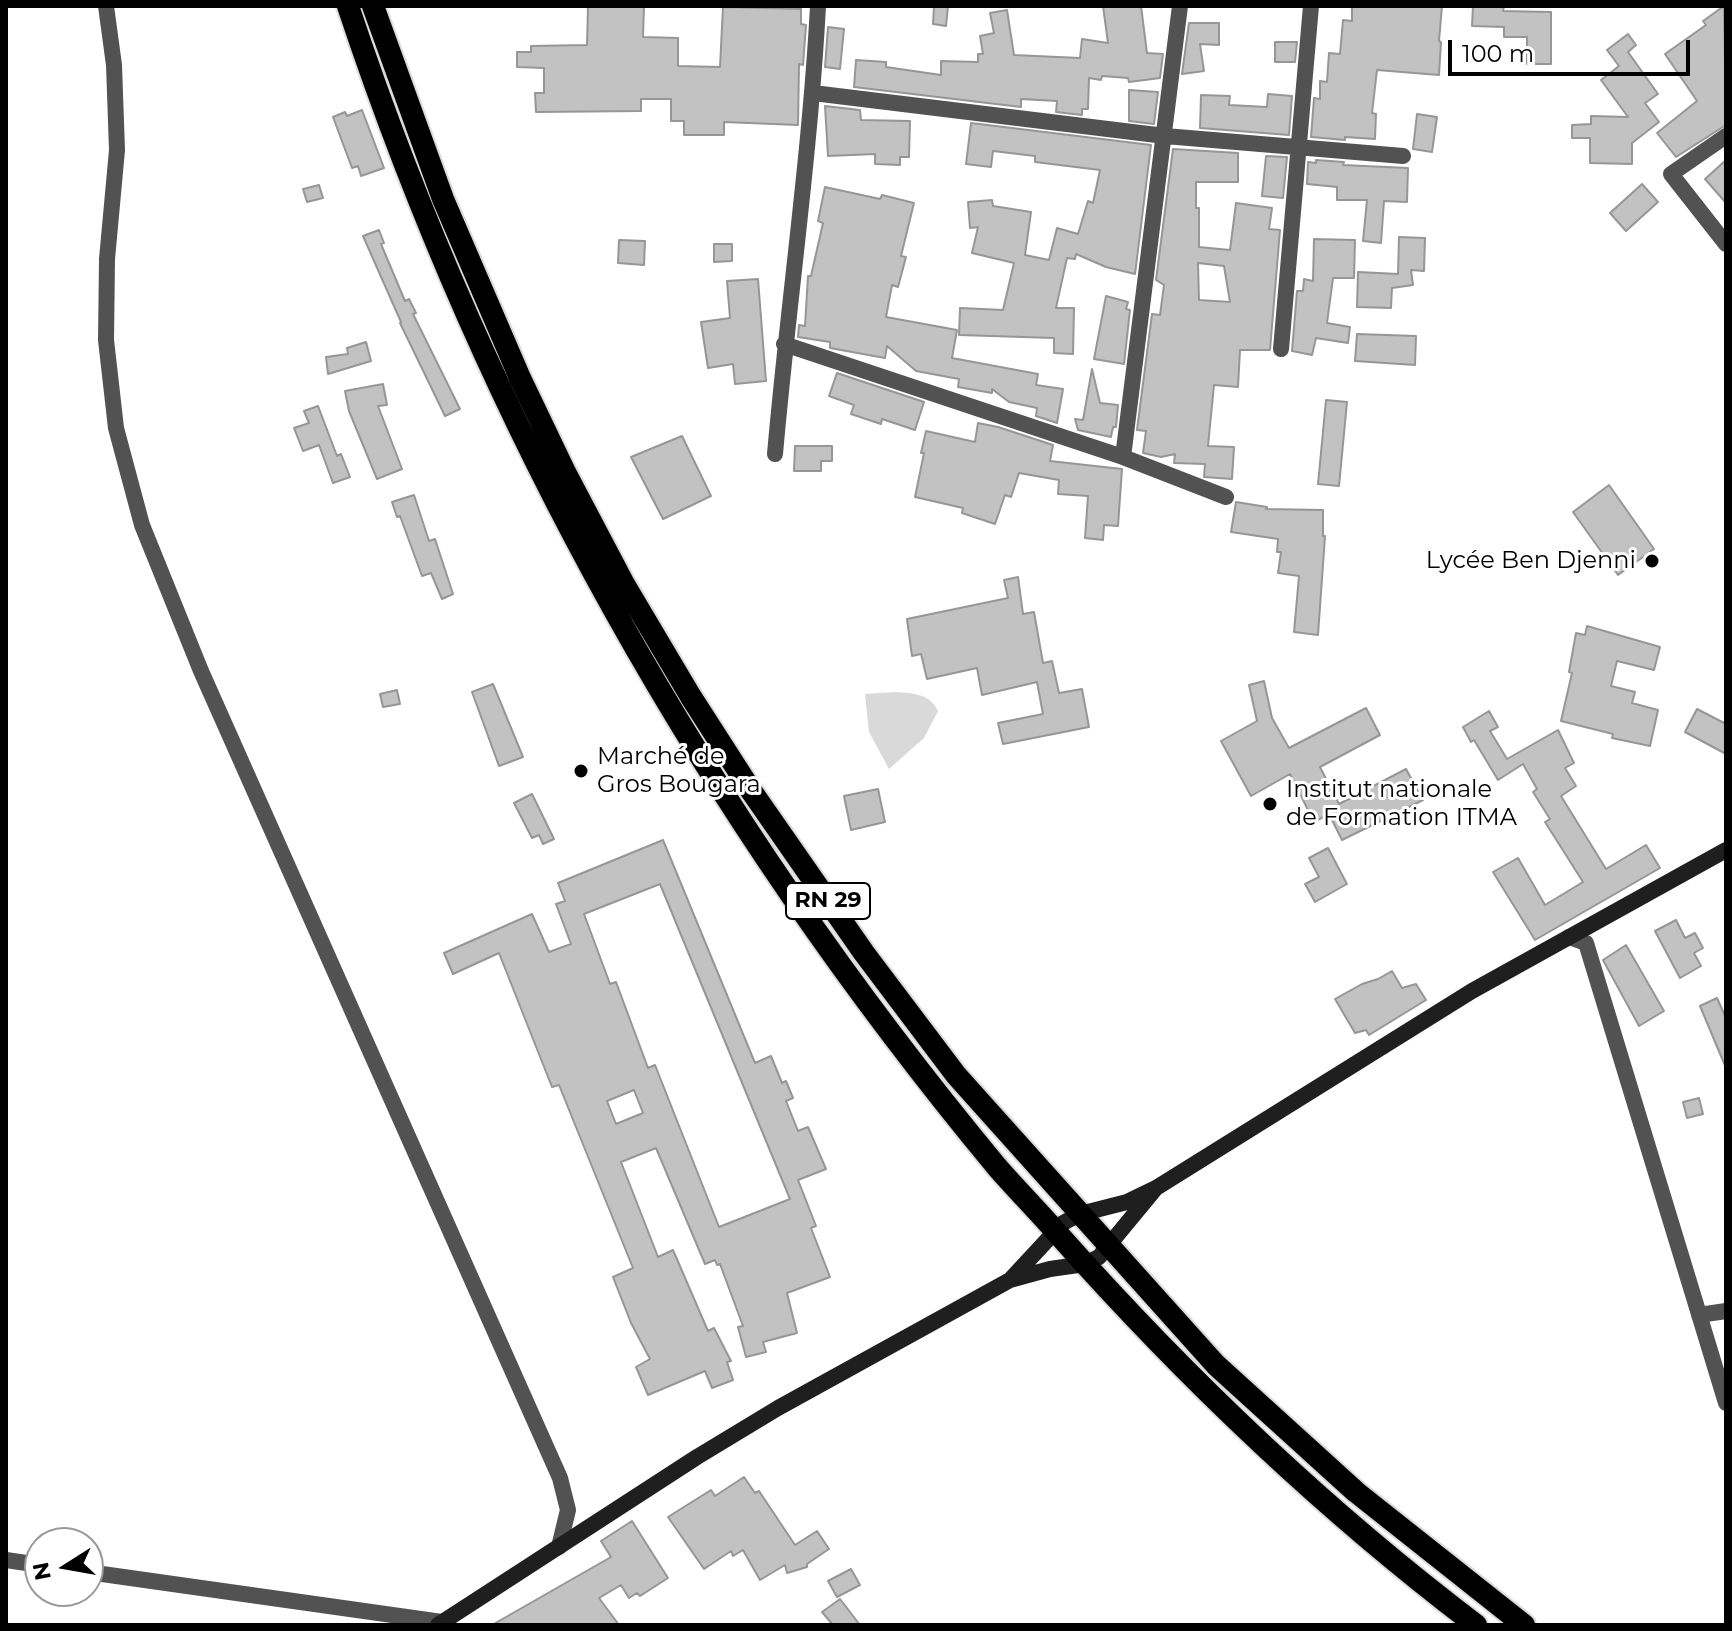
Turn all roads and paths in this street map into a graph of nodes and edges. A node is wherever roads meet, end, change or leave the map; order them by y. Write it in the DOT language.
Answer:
graph roads {
  1 [pos="106,6"];
  2 [pos="348,6"];
  3 [pos="373,6"];
  4 [pos="818,6"];
  5 [pos="1180,6"];
  6 [pos="1311,6"];
  7 [pos="813,93"];
  8 [pos="1165,136"];
  9 [pos="1726,136"];
  10 [pos="1298,147"];
  11 [pos="1403,156"];
  12 [pos="1726,244"];
  13 [pos="784,344"];
  14 [pos="1281,349"];
  15 [pos="775,454"];
  16 [pos="1123,457"];
  17 [pos="1226,497"];
  18 [pos="1726,850"];
  19 [pos="1569,937"];
  20 [pos="1156,1188"];
  21 [pos="1080,1214"];
  22 [pos="1055,1230"];
  23 [pos="1109,1245"];
  24 [pos="1085,1264"];
  25 [pos="1010,1280"];
  26 [pos="1726,1311"];
  27 [pos="1699,1315"];
  28 [pos="1726,1403"];
  29 [pos="559,1547"];
  30 [pos="104,1574"];
  31 [pos="440,1624"];
  32 [pos="1476,1625"];
  33 [pos="1524,1625"];
  1 -- 29 [label="street"];
  2 -- 22 [label="highway, RN 29"];
  3 -- 21 [label="highway, RN 29"];
  4 -- 7 [label="street"];
  5 -- 8 [label="street"];
  6 -- 10 [label="street"];
  7 -- 8 [label="street"];
  7 -- 13 [label="street"];
  8 -- 10 [label="street"];
  8 -- 16 [label="street"];
  9 -- 12 [label="street"];
  10 -- 11 [label="street"];
  10 -- 14 [label="street"];
  13 -- 15 [label="street"];
  13 -- 16 [label="street"];
  16 -- 17 [label="street"];
  18 -- 19 [label="main road"];
  19 -- 20 [label="main road"];
  19 -- 27 [label="street"];
  20 -- 21 [label="main road"];
  20 -- 23 [label="main road"];
  21 -- 22 [label="main road"];
  21 -- 23 [label="highway, RN 29"];
  22 -- 24 [label="highway, RN 29"];
  22 -- 25 [label="main road"];
  23 -- 24 [label="main road"];
  23 -- 33 [label="highway, RN 29"];
  24 -- 25 [label="main road"];
  24 -- 32 [label="highway, RN 29"];
  25 -- 29 [label="main road"];
  26 -- 27 [label="street"];
  27 -- 28 [label="street"];
  29 -- 31 [label="main road"];
  30 -- 31 [label="street"];
}
